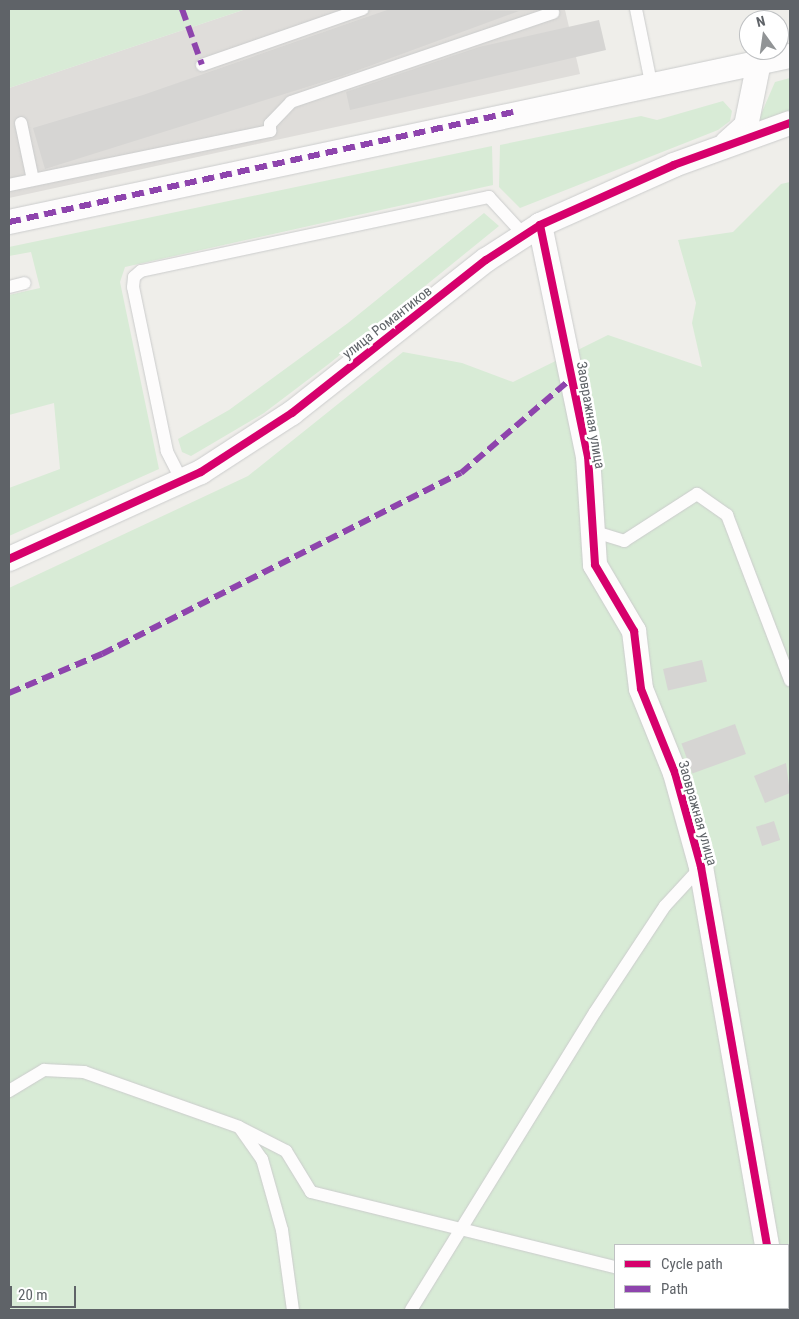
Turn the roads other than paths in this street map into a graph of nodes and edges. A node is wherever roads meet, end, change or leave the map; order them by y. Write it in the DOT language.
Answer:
graph roads {
  1 [pos="363,9"];
  2 [pos="636,9"];
  3 [pos="553,13"];
  4 [pos="790,56"];
  5 [pos="759,62"];
  6 [pos="202,65"];
  7 [pos="652,83"];
  8 [pos="21,123"];
  9 [pos="790,123"];
  10 [pos="722,148"];
  11 [pos="33,180"];
  12 [pos="9,185"];
  13 [pos="9,222"];
  14 [pos="532,230"];
  15 [pos="25,283"];
  16 [pos="9,287"];
  17 [pos="182,481"];
  18 [pos="592,531"];
  19 [pos="9,559"];
  20 [pos="790,680"];
  21 [pos="701,867"];
  22 [pos="9,1090"];
  23 [pos="239,1127"];
  24 [pos="461,1227"];
  25 [pos="767,1244"];
  26 [pos="614,1267"];
  27 [pos="293,1310"];
  28 [pos="411,1310"];
  1 -- 6 [label="lane"];
  2 -- 7 [label="lane"];
  3 -- 11 [label="lane"];
  4 -- 5 [label="street"];
  5 -- 7 [label="street"];
  5 -- 10 [label="street"];
  7 -- 13 [label="street"];
  8 -- 11 [label="lane"];
  9 -- 10 [label="street, улица Романтиков"];
  10 -- 14 [label="street, улица Романтиков"];
  11 -- 12 [label="lane"];
  14 -- 17 [label="street, улица Романтиков"];
  14 -- 17 [label="lane"];
  14 -- 18 [label="street, Заовражная улица"];
  15 -- 16 [label="lane"];
  17 -- 19 [label="street, улица Романтиков"];
  18 -- 20 [label="lane"];
  18 -- 21 [label="street, Заовражная улица"];
  21 -- 24 [label="lane"];
  21 -- 25 [label="street, Заовражная улица"];
  22 -- 23 [label="lane"];
  23 -- 24 [label="lane"];
  23 -- 27 [label="lane"];
  24 -- 26 [label="lane"];
  24 -- 28 [label="lane"];
}
